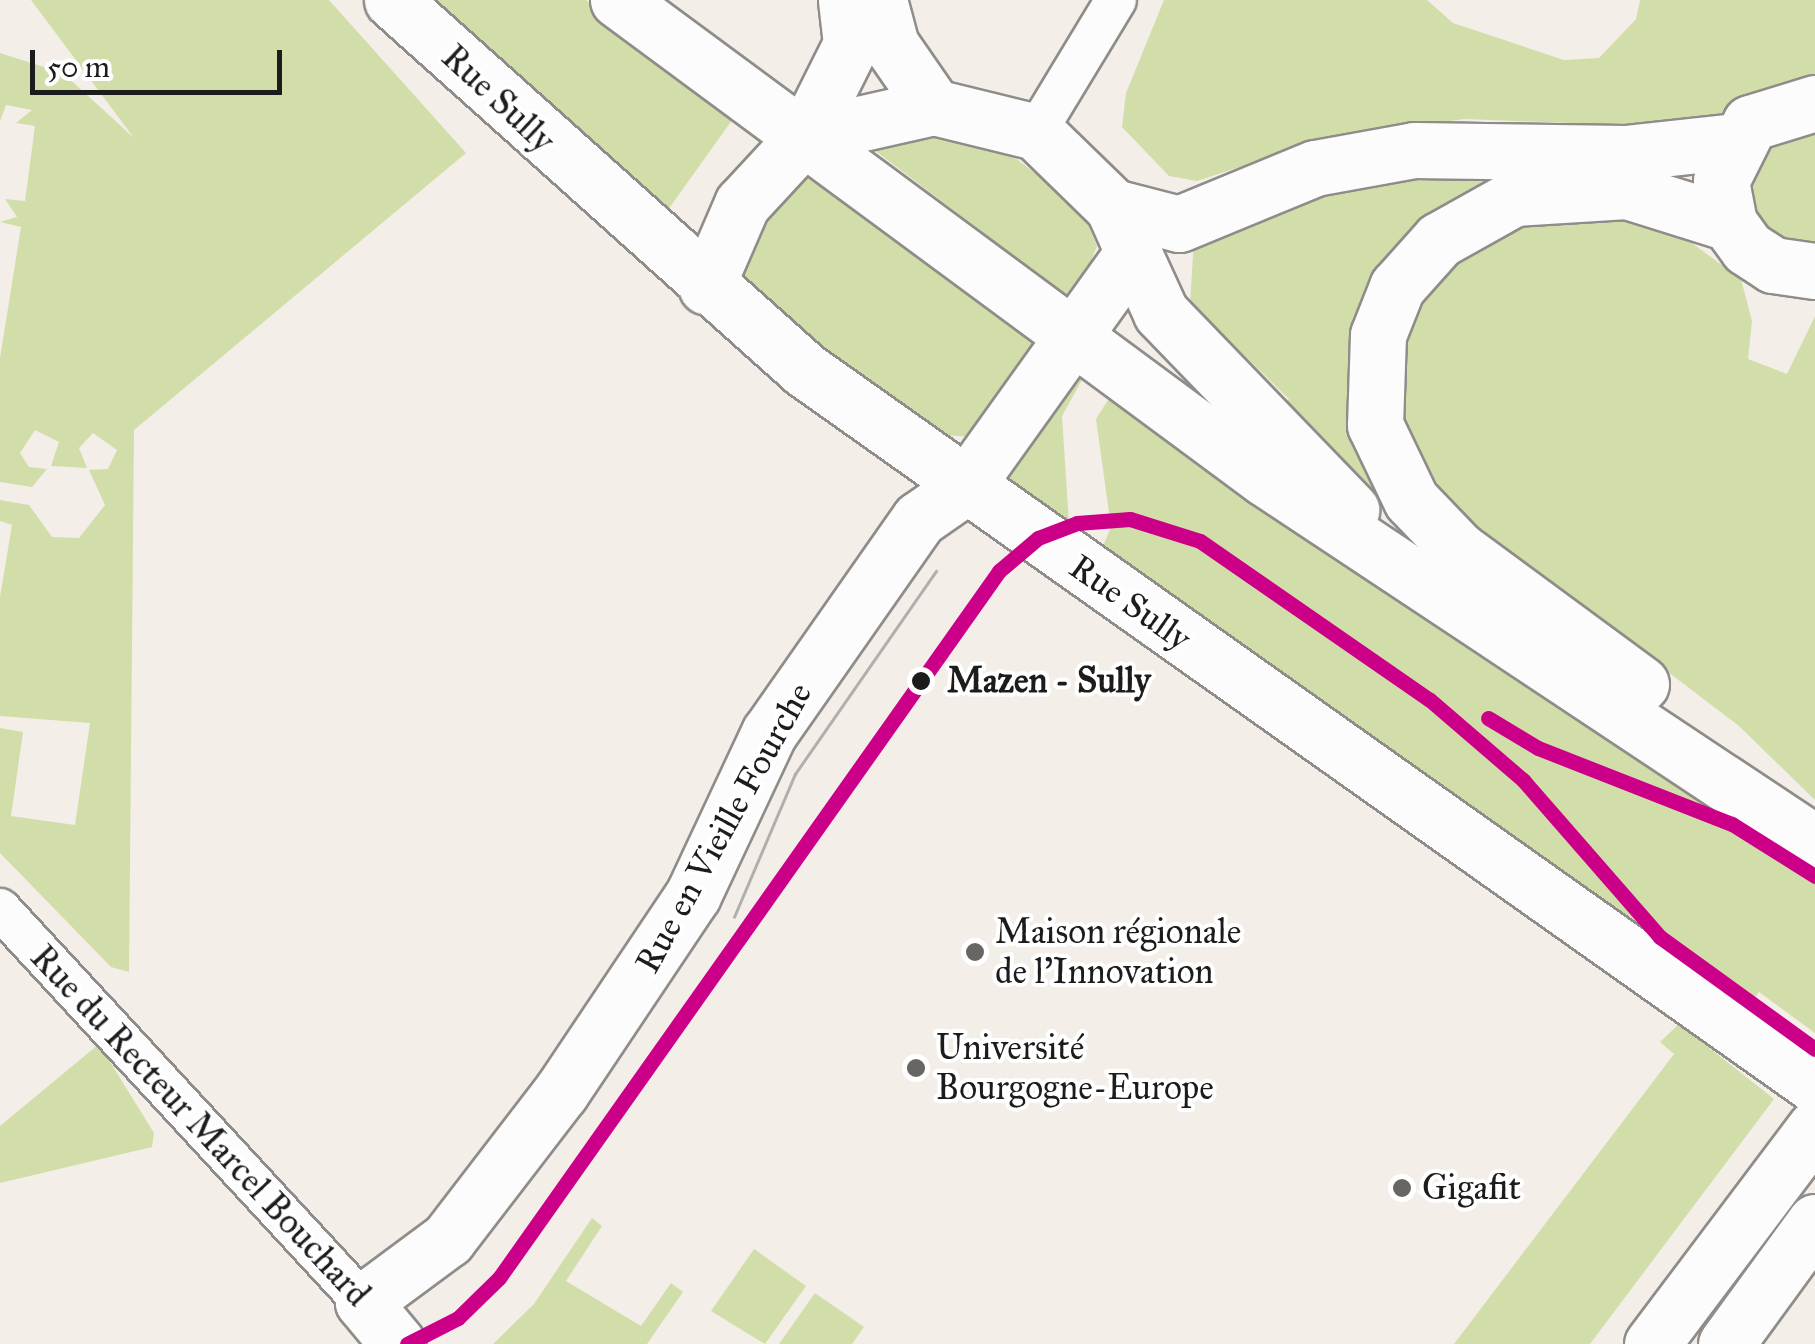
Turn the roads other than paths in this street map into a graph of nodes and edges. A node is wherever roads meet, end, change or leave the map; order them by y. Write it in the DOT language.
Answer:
graph roads {
  1 [pos="392,0"];
  2 [pos="618,0"];
  3 [pos="846,0"];
  4 [pos="880,0"];
  5 [pos="1116,0"];
  6 [pos="1815,103"];
  7 [pos="934,107"];
  8 [pos="1036,132"];
  9 [pos="805,136"];
  10 [pos="1735,141"];
  11 [pos="1729,223"];
  12 [pos="1123,229"];
  13 [pos="1815,271"];
  14 [pos="706,287"];
  15 [pos="1075,337"];
  16 [pos="966,487"];
  17 [pos="1398,566"];
  18 [pos="1801,833"];
  19 [pos="0,909"];
  20 [pos="1815,1085"];
  21 [pos="1815,1128"];
  22 [pos="1815,1222"];
  23 [pos="363,1302"];
  24 [pos="398,1344"];
  25 [pos="1652,1344"];
  26 [pos="1726,1344"];
  1 -- 14 [label="main road, Rue Sully"];
  2 -- 9 [label="main road"];
  3 -- 9 [label="main road"];
  4 -- 7 [label="main road"];
  5 -- 8 [label="street"];
  6 -- 10 [label="main road"];
  7 -- 8 [label="main road"];
  7 -- 9 [label="main road"];
  8 -- 12 [label="main road"];
  9 -- 14 [label="main road"];
  9 -- 15 [label="main road"];
  10 -- 11 [label="main road"];
  10 -- 12 [label="main road"];
  11 -- 13 [label="main road"];
  11 -- 18 [label="main road"];
  12 -- 15 [label="main road"];
  12 -- 17 [label="main road"];
  14 -- 16 [label="main road, Rue Sully"];
  15 -- 16 [label="main road"];
  15 -- 17 [label="main road"];
  16 -- 20 [label="main road, Rue Sully"];
  16 -- 23 [label="main road, Rue en Vieille Fourche"];
  17 -- 18 [label="main road"];
  19 -- 23 [label="street, Rue du Recteur Marcel Bouchard"];
  21 -- 25 [label="main road"];
  22 -- 26 [label="main road"];
  23 -- 24 [label="main road, Rue du Recteur Marcel Bouchard"];
}
